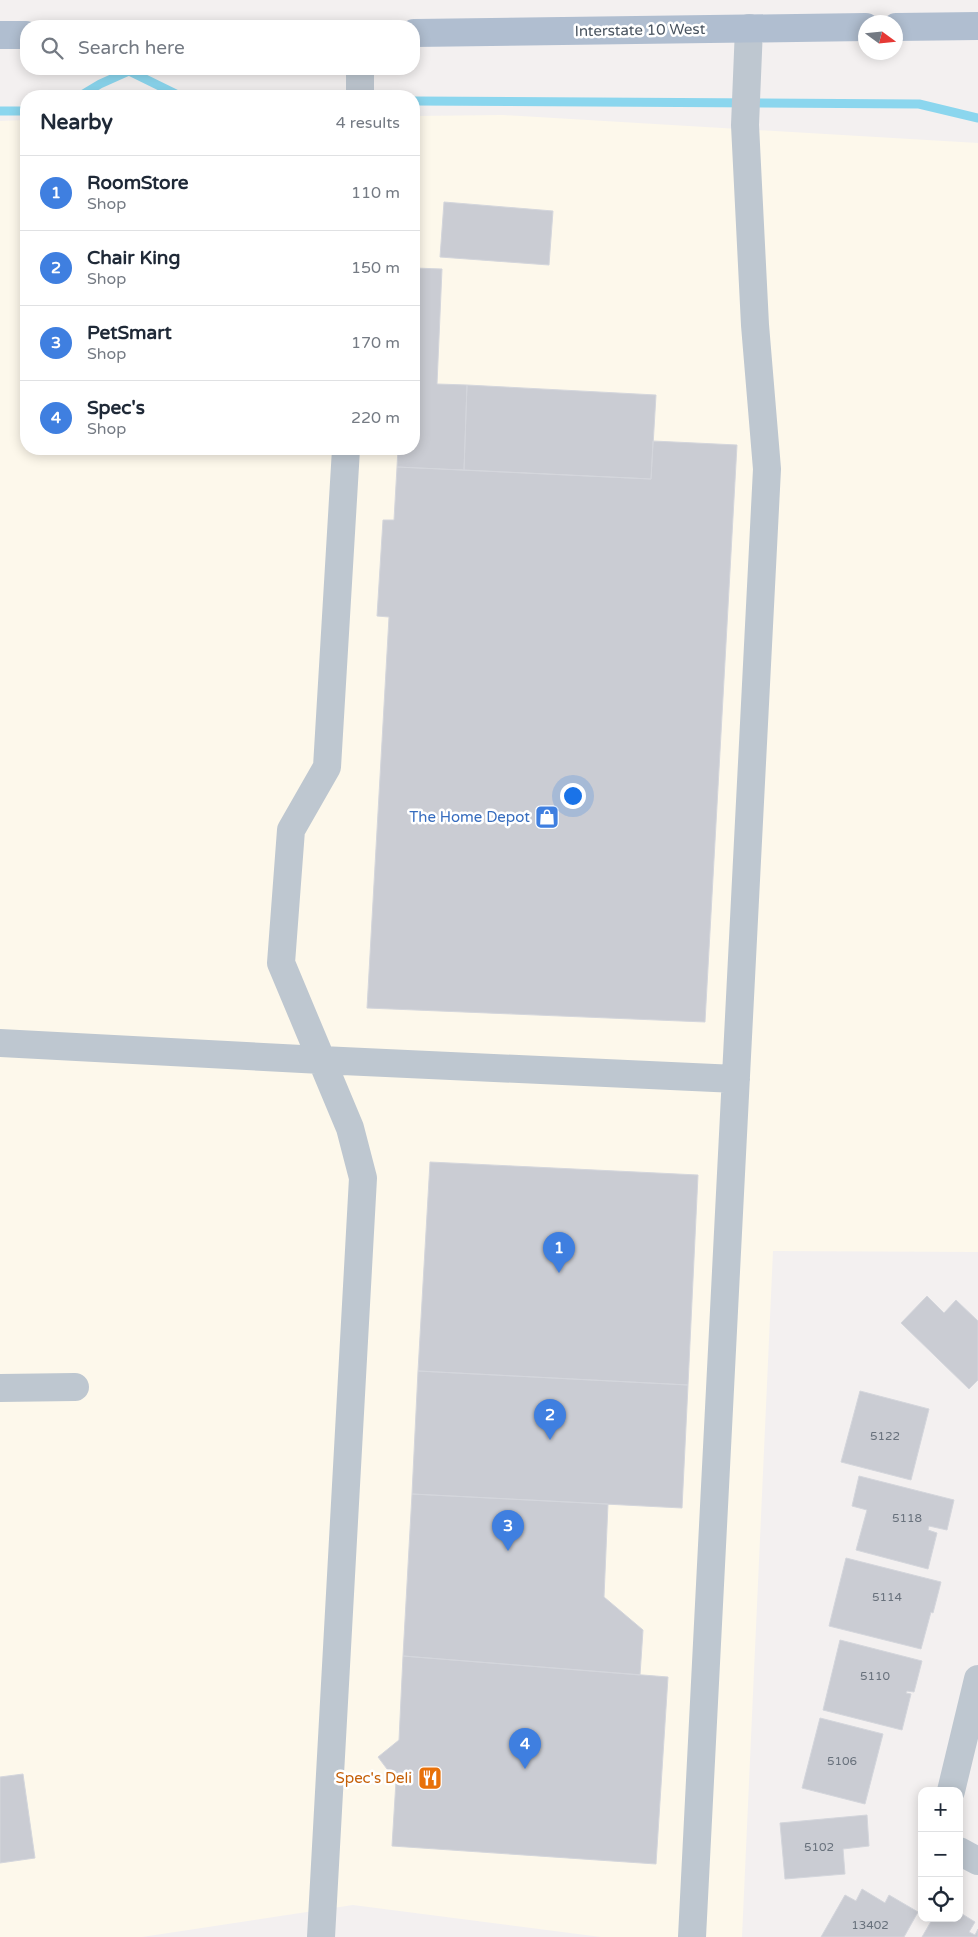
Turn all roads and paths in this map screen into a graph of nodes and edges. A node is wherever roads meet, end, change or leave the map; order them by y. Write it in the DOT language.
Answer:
graph roads {
  1 [pos="978,26"];
  2 [pos="858,27"];
  3 [pos="903,27"];
  4 [pos="749,28"];
  5 [pos="420,33"];
  6 [pos="0,35"];
  7 [pos="20,35"];
  8 [pos="346,455"];
  9 [pos="0,1044"];
  10 [pos="321,1060"];
  11 [pos="736,1079"];
  12 [pos="75,1387"];
  13 [pos="0,1388"];
  14 [pos="978,1679"];
  15 [pos="952,1787"];
  16 [pos="963,1853"];
  17 [pos="978,1861"];
  18 [pos="321,1937"];
  19 [pos="692,1937"];
  1 -- 3 [label="main road"];
  2 -- 4 [label="main road, Interstate 10 West"];
  4 -- 5 [label="main road, Interstate 10 West"];
  4 -- 11 [label="street"];
  6 -- 7 [label="main road"];
  8 -- 10 [label="street"];
  9 -- 10 [label="street"];
  10 -- 11 [label="street"];
  10 -- 18 [label="street"];
  11 -- 19 [label="street"];
  12 -- 13 [label="street"];
  14 -- 15 [label="street"];
  16 -- 17 [label="street"];
}
